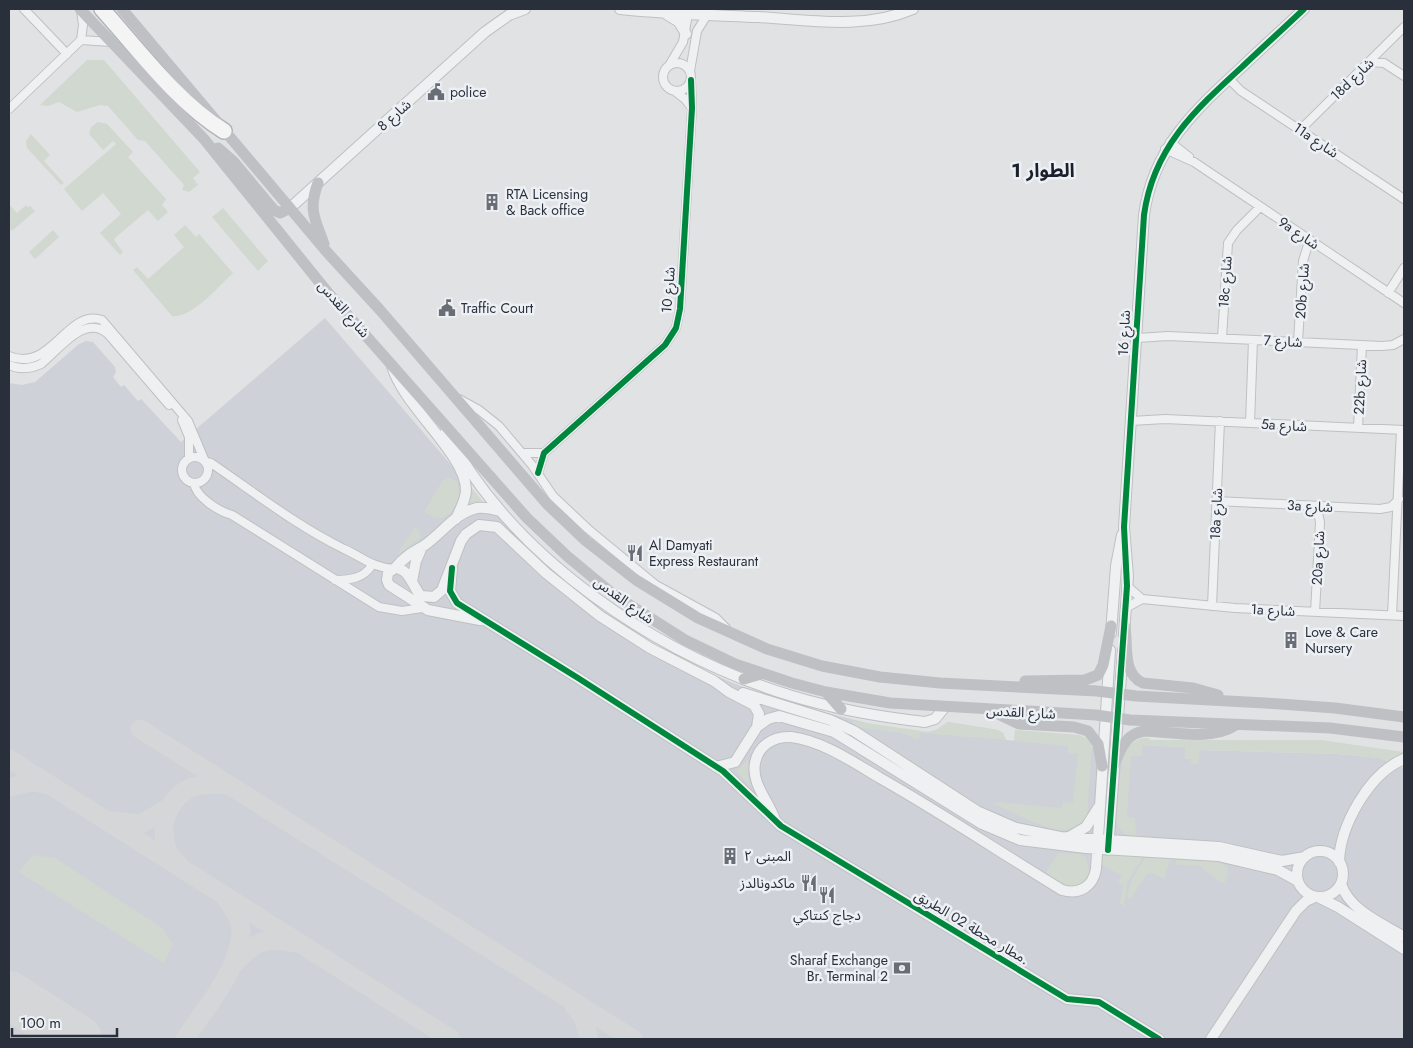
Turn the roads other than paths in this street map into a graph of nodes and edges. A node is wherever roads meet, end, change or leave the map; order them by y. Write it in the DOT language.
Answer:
graph roads {
  1 [pos="24,9"];
  2 [pos="80,9"];
  3 [pos="102,9"];
  4 [pos="122,9"];
  5 [pos="525,9"];
  6 [pos="620,9"];
  7 [pos="913,9"];
  8 [pos="1304,9"];
  9 [pos="665,14"];
  10 [pos="688,14"];
  11 [pos="707,15"];
  12 [pos="1404,27"];
  13 [pos="686,34"];
  14 [pos="81,40"];
  15 [pos="111,42"];
  16 [pos="66,54"];
  17 [pos="1370,62"];
  18 [pos="670,64"];
  19 [pos="690,71"];
  20 [pos="1404,76"];
  21 [pos="1229,78"];
  22 [pos="691,80"];
  23 [pos="676,92"];
  24 [pos="692,108"];
  25 [pos="9,109"];
  26 [pos="1300,130"];
  27 [pos="224,131"];
  28 [pos="204,139"];
  29 [pos="1168,146"];
  30 [pos="318,184"];
  31 [pos="1404,199"];
  32 [pos="1260,207"];
  33 [pos="290,208"];
  34 [pos="1312,242"];
  35 [pos="326,250"];
  36 [pos="1404,268"];
  37 [pos="1388,292"];
  38 [pos="1404,303"];
  39 [pos="1404,334"];
  40 [pos="1137,335"];
  41 [pos="1222,338"];
  42 [pos="1253,340"];
  43 [pos="1401,341"];
  44 [pos="1298,342"];
  45 [pos="1362,345"];
  46 [pos="9,356"];
  47 [pos="390,360"];
  48 [pos="9,365"];
  49 [pos="455,397"];
  50 [pos="1132,418"];
  51 [pos="442,421"];
  52 [pos="1220,422"];
  53 [pos="1250,423"];
  54 [pos="1358,428"];
  55 [pos="1403,430"];
  56 [pos="523,453"];
  57 [pos="544,453"];
  58 [pos="189,458"];
  59 [pos="205,460"];
  60 [pos="538,473"];
  61 [pos="194,483"];
  62 [pos="1399,499"];
  63 [pos="1217,501"];
  64 [pos="1312,506"];
  65 [pos="500,511"];
  66 [pos="456,518"];
  67 [pos="1124,527"];
  68 [pos="422,547"];
  69 [pos="372,565"];
  70 [pos="394,568"];
  71 [pos="452,568"];
  72 [pos="335,580"];
  73 [pos="412,581"];
  74 [pos="1127,586"];
  75 [pos="1142,599"];
  76 [pos="1212,606"];
  77 [pos="422,608"];
  78 [pos="1126,608"];
  79 [pos="1315,612"];
  80 [pos="1392,615"];
  81 [pos="1404,616"];
  82 [pos="484,620"];
  83 [pos="1111,626"];
  84 [pos="1125,627"];
  85 [pos="730,634"];
  86 [pos="762,674"];
  87 [pos="744,679"];
  88 [pos="714,681"];
  89 [pos="1001,686"];
  90 [pos="826,692"];
  91 [pos="1108,692"];
  92 [pos="1120,694"];
  93 [pos="1236,701"];
  94 [pos="944,708"];
  95 [pos="841,709"];
  96 [pos="991,710"];
  97 [pos="1404,717"];
  98 [pos="1111,718"];
  99 [pos="1238,724"];
  100 [pos="757,727"];
  101 [pos="1404,737"];
  102 [pos="1404,759"];
  103 [pos="716,767"];
  104 [pos="1108,767"];
  105 [pos="1100,805"];
  106 [pos="1110,817"];
  107 [pos="776,822"];
  108 [pos="1068,837"];
  109 [pos="1131,840"];
  110 [pos="1103,844"];
  111 [pos="1305,857"];
  112 [pos="1339,862"];
  113 [pos="1298,881"];
  114 [pos="1341,884"];
  115 [pos="1317,897"];
  116 [pos="1398,939"];
  117 [pos="1159,1039"];
  118 [pos="1211,1039"];
  1 -- 16 [label="street"];
  2 -- 14 [label="street"];
  2 -- 15 [label="main road, شارع القدس"];
  3 -- 27 [label="highway"];
  4 -- 27 [label="main road, شارع القدس"];
  5 -- 30 [label="street, شارع 8"];
  6 -- 9 [label="street"];
  7 -- 11 [label="street"];
  8 -- 21 [label="street, شارع 16"];
  9 -- 10 [label="street"];
  9 -- 13 [label="street"];
  10 -- 11 [label="street"];
  10 -- 13 [label="street"];
  11 -- 19 [label="street"];
  12 -- 17 [label="street, 18d شارع"];
  13 -- 18 [label="street"];
  14 -- 15 [label="street"];
  14 -- 16 [label="street"];
  15 -- 28 [label="main road, شارع القدس"];
  16 -- 25 [label="street"];
  17 -- 20 [label="street"];
  17 -- 26 [label="street, 18d شارع"];
  18 -- 19 [label="street"];
  18 -- 23 [label="street"];
  19 -- 22 [label="street"];
  21 -- 26 [label="street, 11a شارع"];
  21 -- 29 [label="street, شارع 16"];
  22 -- 23 [label="street"];
  22 -- 24 [label="street, شارع 10"];
  23 -- 24 [label="street"];
  24 -- 57 [label="street, شارع 10"];
  26 -- 31 [label="street, 11a شارع"];
  27 -- 33 [label="main road, شارع القدس"];
  28 -- 33 [label="main road"];
  28 -- 47 [label="main road, شارع القدس"];
  29 -- 32 [label="street, 9a شارع"];
  29 -- 40 [label="street, شارع 16"];
  30 -- 33 [label="street, شارع 8"];
  30 -- 35 [label="main road"];
  32 -- 34 [label="street, 9a شارع"];
  32 -- 41 [label="street, 18c شارع"];
  33 -- 35 [label="main road, شارع القدس"];
  34 -- 37 [label="street, 9a شارع"];
  34 -- 44 [label="street, 20b شارع"];
  35 -- 49 [label="main road, شارع القدس"];
  36 -- 37 [label="street"];
  37 -- 38 [label="street, 9a شارع"];
  39 -- 43 [label="street, شارع 7"];
  40 -- 41 [label="street, شارع 7"];
  40 -- 50 [label="street, شارع 16"];
  41 -- 42 [label="street, شارع 7"];
  42 -- 44 [label="street, شارع 7"];
  42 -- 53 [label="street"];
  43 -- 45 [label="street, شارع 7"];
  44 -- 45 [label="street, شارع 7"];
  45 -- 54 [label="street, 22b شارع"];
  46 -- 59 [label="street"];
  47 -- 51 [label="main road, شارع القدس"];
  47 -- 66 [label="street"];
  48 -- 58 [label="street"];
  49 -- 56 [label="street"];
  49 -- 85 [label="main road, شارع القدس"];
  50 -- 52 [label="street, 5a شارع"];
  50 -- 67 [label="street, شارع 16"];
  51 -- 65 [label="street"];
  51 -- 86 [label="main road, شارع القدس"];
  52 -- 53 [label="street, 5a شارع"];
  52 -- 63 [label="street, 18a شارع"];
  53 -- 54 [label="street, 5a شارع"];
  54 -- 55 [label="street, 5a شارع"];
  55 -- 62 [label="street"];
  56 -- 57 [label="street"];
  56 -- 60 [label="street"];
  57 -- 60 [label="street"];
  58 -- 59 [label="street"];
  58 -- 61 [label="street"];
  59 -- 61 [label="street"];
  59 -- 69 [label="street"];
  60 -- 85 [label="street"];
  61 -- 72 [label="street"];
  62 -- 64 [label="street, 3a شارع"];
  62 -- 80 [label="street"];
  63 -- 64 [label="street, 3a شارع"];
  63 -- 76 [label="street, 18a شارع"];
  64 -- 79 [label="street, 20a شارع"];
  65 -- 66 [label="street"];
  65 -- 87 [label="street"];
  66 -- 68 [label="street"];
  67 -- 74 [label="street, شارع 16"];
  67 -- 83 [label="street, شارع 16"];
  68 -- 70 [label="street"];
  68 -- 73 [label="street"];
  69 -- 70 [label="street"];
  69 -- 72 [label="street"];
  70 -- 73 [label="street"];
  70 -- 77 [label="street"];
  71 -- 73 [label="street"];
  71 -- 82 [label="street, مطار محطة 02 الطريق."];
  71 -- 88 [label="street"];
  72 -- 77 [label="street"];
  74 -- 75 [label="street"];
  74 -- 78 [label="street, شارع 16"];
  75 -- 76 [label="street, 1a شارع"];
  75 -- 78 [label="street"];
  76 -- 79 [label="street, 1a شارع"];
  77 -- 82 [label="street"];
  78 -- 84 [label="street, شارع 16"];
  79 -- 80 [label="street, 1a شارع"];
  80 -- 81 [label="street, 1a شارع"];
  82 -- 103 [label="street, مطار محطة 02 الطريق."];
  83 -- 89 [label="main road"];
  83 -- 91 [label="street, شارع 16"];
  84 -- 92 [label="street, شارع 16"];
  84 -- 93 [label="main road"];
  85 -- 89 [label="main road, شارع القدس"];
  86 -- 87 [label="main road"];
  86 -- 90 [label="main road, شارع القدس"];
  87 -- 95 [label="street"];
  88 -- 100 [label="street"];
  88 -- 108 [label="street"];
  89 -- 91 [label="main road, شارع القدس"];
  90 -- 94 [label="main road, شارع القدس"];
  90 -- 95 [label="main road"];
  91 -- 92 [label="main road, شارع القدس"];
  91 -- 98 [label="street, شارع 16"];
  92 -- 93 [label="main road, شارع القدس"];
  92 -- 98 [label="street, شارع 16"];
  93 -- 97 [label="main road, شارع القدس"];
  94 -- 95 [label="street"];
  94 -- 96 [label="main road, شارع القدس"];
  96 -- 98 [label="main road, شارع القدس"];
  96 -- 104 [label="main road"];
  98 -- 99 [label="main road, شارع القدس"];
  98 -- 104 [label="street"];
  99 -- 101 [label="main road, شارع القدس"];
  99 -- 104 [label="main road"];
  100 -- 103 [label="street"];
  100 -- 110 [label="street"];
  102 -- 112 [label="street"];
  103 -- 107 [label="street, مطار محطة 02 الطريق."];
  104 -- 105 [label="street"];
  104 -- 106 [label="street"];
  105 -- 108 [label="street"];
  105 -- 110 [label="street"];
  106 -- 109 [label="street"];
  106 -- 110 [label="street"];
  107 -- 110 [label="street"];
  107 -- 117 [label="street, مطار محطة 02 الطريق."];
  108 -- 110 [label="street"];
  109 -- 110 [label="street"];
  109 -- 111 [label="street"];
  110 -- 113 [label="street"];
  111 -- 112 [label="street"];
  111 -- 113 [label="street"];
  112 -- 114 [label="street"];
  113 -- 115 [label="street"];
  114 -- 115 [label="street"];
  114 -- 116 [label="street"];
  115 -- 116 [label="street"];
  115 -- 118 [label="street"];
}
